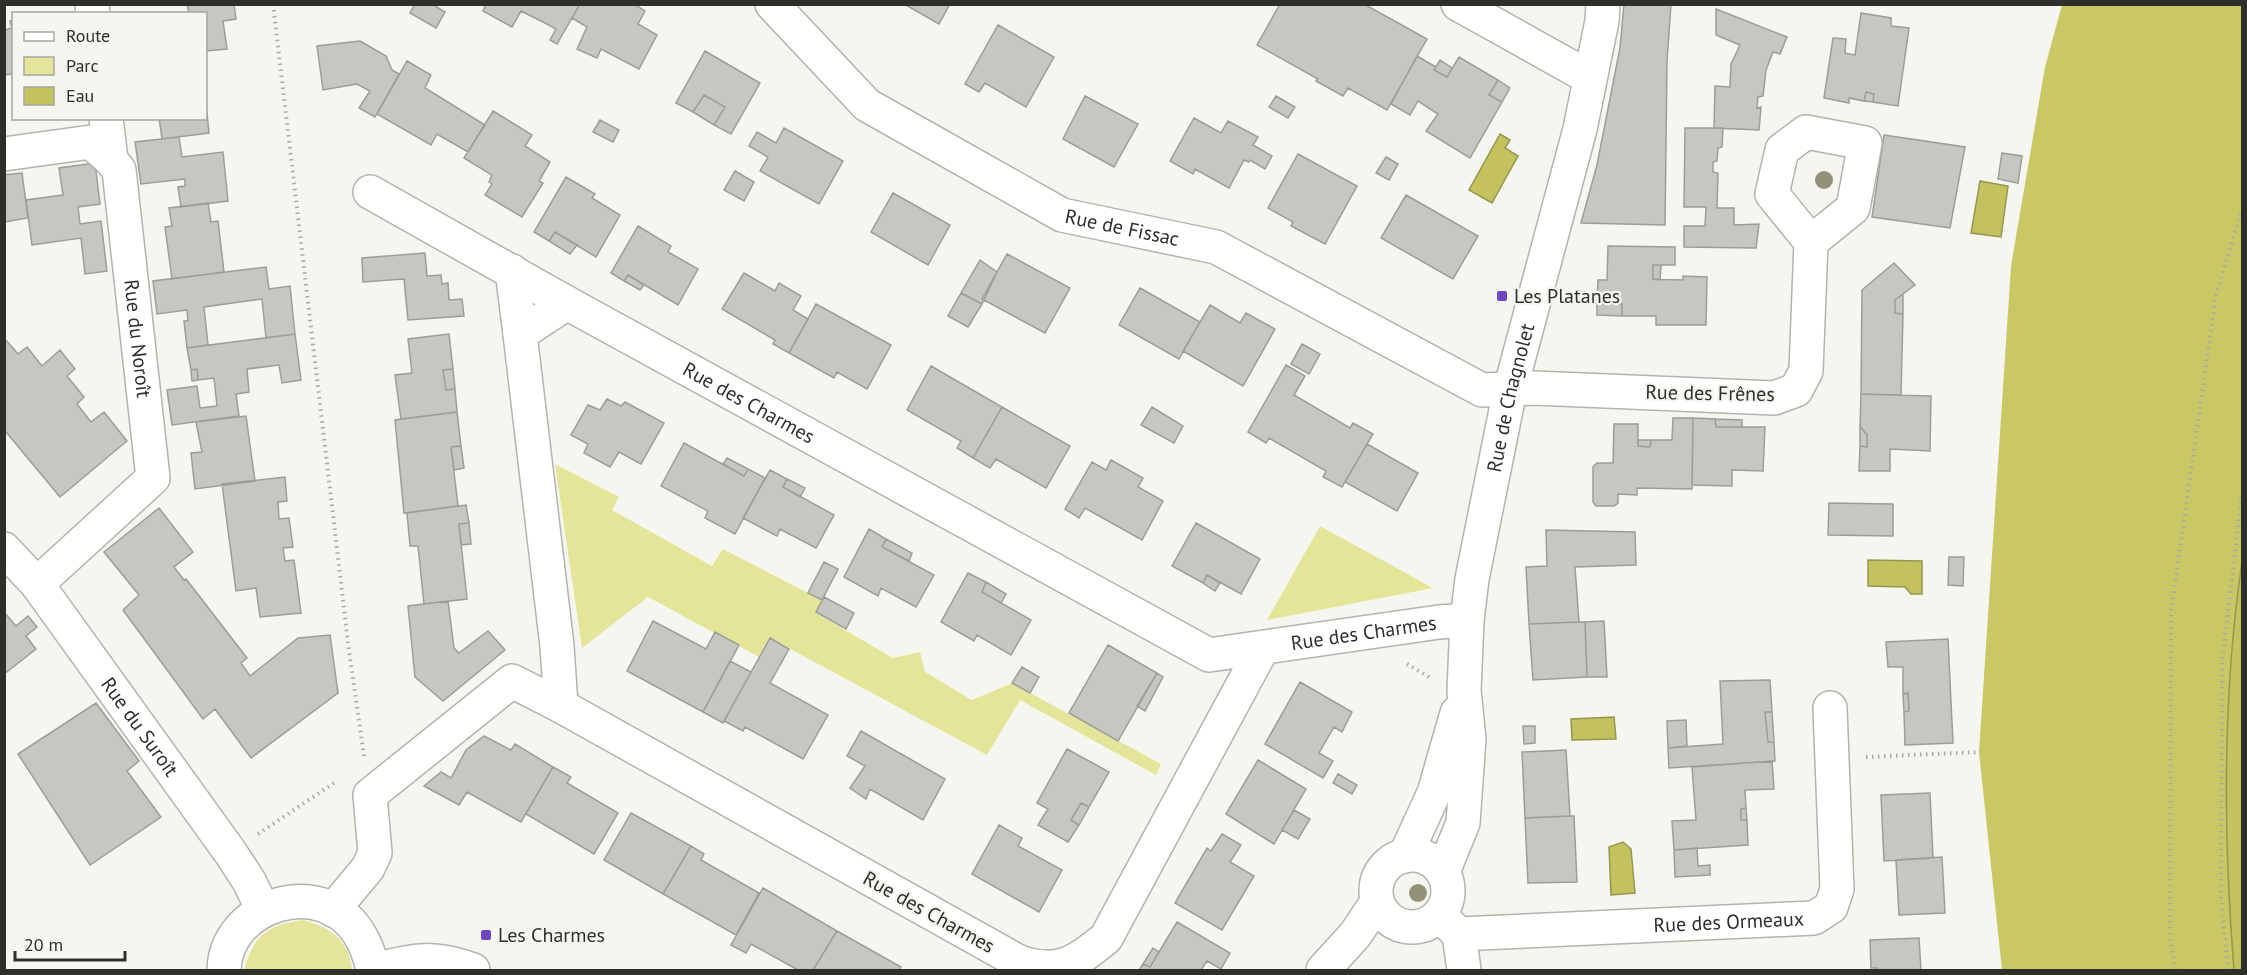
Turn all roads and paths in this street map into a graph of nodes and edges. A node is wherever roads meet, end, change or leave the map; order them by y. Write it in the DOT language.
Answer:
graph roads {
  1 [pos="273,4"];
  2 [pos="772,4"];
  3 [pos="1458,4"];
  4 [pos="1603,4"];
  5 [pos="1591,73"];
  6 [pos="106,120"];
  7 [pos="4,154"];
  8 [pos="111,160"];
  9 [pos="369,192"];
  10 [pos="2242,210"];
  11 [pos="1811,242"];
  12 [pos="512,271"];
  13 [pos="567,303"];
  14 [pos="520,334"];
  15 [pos="1510,390"];
  16 [pos="2242,494"];
  17 [pos="4,549"];
  18 [pos="37,584"];
  19 [pos="1467,620"];
  20 [pos="556,646"];
  21 [pos="1262,649"];
  22 [pos="1401,660"];
  23 [pos="512,681"];
  24 [pos="1464,691"];
  25 [pos="561,706"];
  26 [pos="1830,708"];
  27 [pos="1979,752"];
  28 [pos="1833,759"];
  29 [pos="358,785"];
  30 [pos="230,852"];
  31 [pos="1405,855"];
  32 [pos="1443,872"];
  33 [pos="1377,902"];
  34 [pos="333,909"];
  35 [pos="263,910"];
  36 [pos="1449,925"];
  37 [pos="224,970"];
  38 [pos="374,970"];
  39 [pos="473,970"];
  40 [pos="1323,970"];
  41 [pos="1464,970"];
  42 [pos="2176,970"];
  43 [pos="2228,970"];
  1 -- 29 [label="path"];
  2 -- 15 [label="street, Rue de Fissac"];
  3 -- 5 [label="street"];
  4 -- 5 [label="street, Rue de Chagnolet"];
  5 -- 15 [label="street, Rue de Chagnolet"];
  6 -- 8 [label="street"];
  7 -- 8 [label="street"];
  8 -- 18 [label="street, Rue du Noroît"];
  9 -- 12 [label="street, Rue des Charmes"];
  10 -- 42 [label="path"];
  11 -- 15 [label="street, Rue des Frênes"];
  12 -- 13 [label="street, Rue des Charmes"];
  12 -- 14 [label="street"];
  13 -- 14 [label="street"];
  13 -- 21 [label="street, Rue des Charmes"];
  14 -- 20 [label="street"];
  15 -- 19 [label="street, Rue de Chagnolet"];
  16 -- 43 [label="path"];
  17 -- 18 [label="street, Rue du Suroît"];
  18 -- 30 [label="street, Rue du Suroît"];
  19 -- 21 [label="street, Rue des Charmes"];
  19 -- 24 [label="street, Rue de Chagnolet"];
  20 -- 23 [label="street"];
  20 -- 25 [label="street"];
  21 -- 25 [label="street, Rue des Charmes"];
  22 -- 24 [label="path"];
  23 -- 25 [label="street, Rue des Charmes"];
  23 -- 29 [label="street"];
  24 -- 31 [label="street, Rue de Chagnolet"];
  24 -- 32 [label="street, Rue de Chagnolet"];
  26 -- 28 [label="street, Rue des Ormeaux"];
  27 -- 28 [label="path"];
  28 -- 36 [label="street, Rue des Ormeaux"];
  29 -- 30 [label="path"];
  29 -- 34 [label="street"];
  30 -- 35 [label="street, Rue du Suroît"];
  31 -- 32 [label="street"];
  31 -- 33 [label="street, Rue de Chagnolet"];
  32 -- 36 [label="street"];
  33 -- 36 [label="street"];
  33 -- 40 [label="street"];
  34 -- 35 [label="street"];
  34 -- 38 [label="street"];
  35 -- 37 [label="street"];
  36 -- 41 [label="street"];
  38 -- 39 [label="street"];
}
